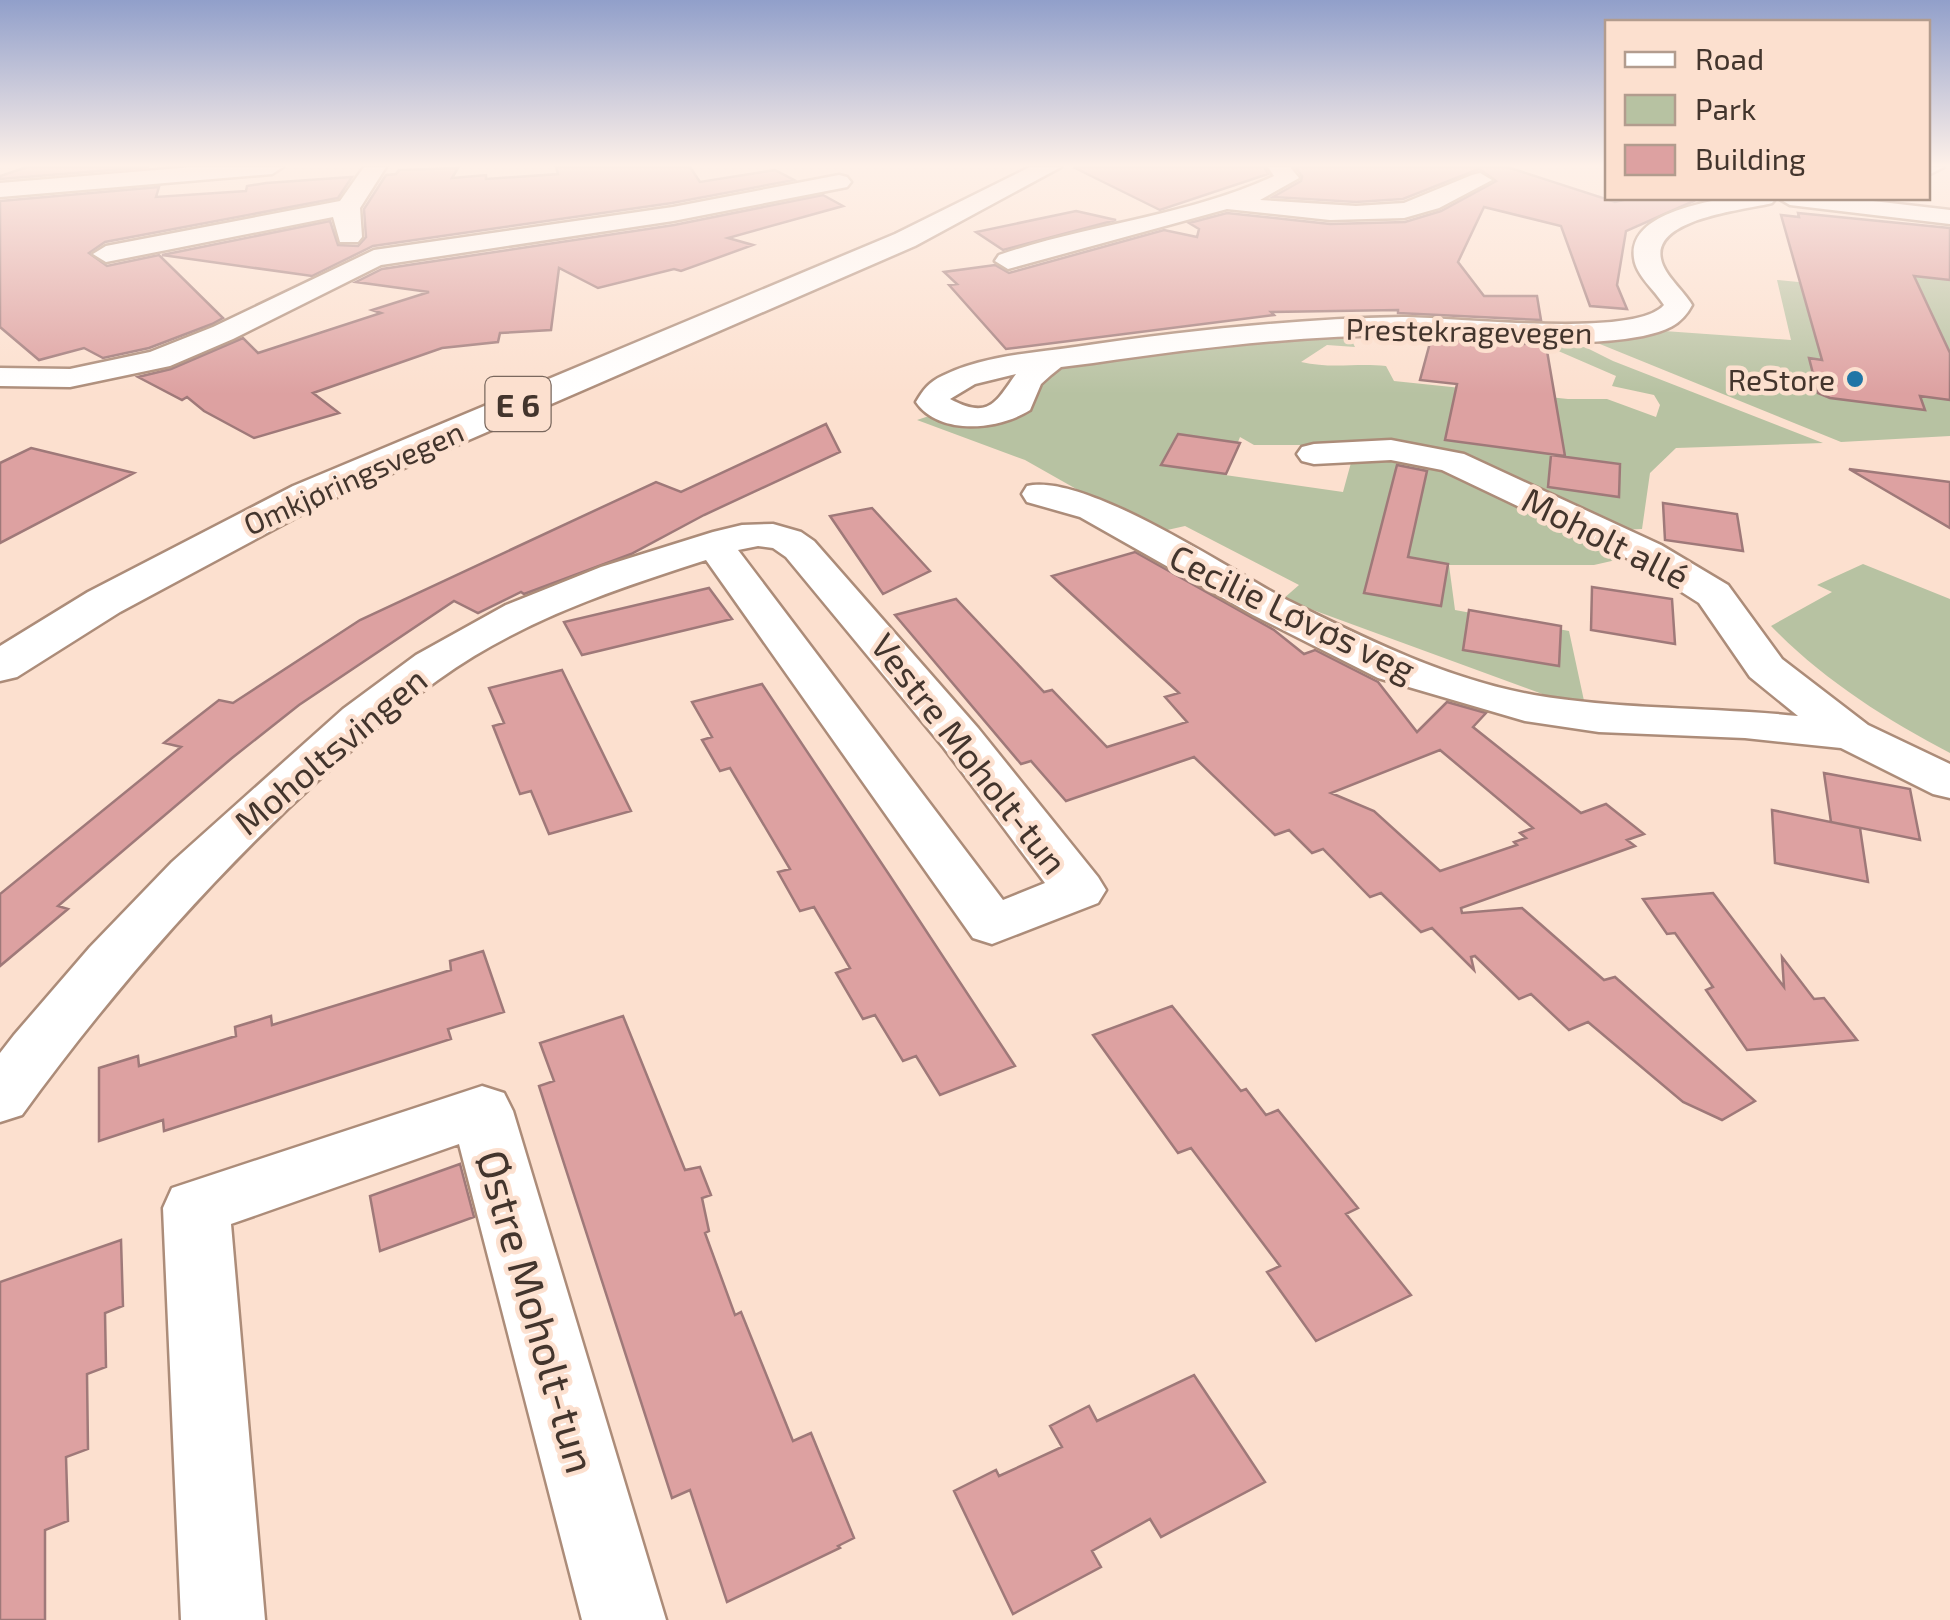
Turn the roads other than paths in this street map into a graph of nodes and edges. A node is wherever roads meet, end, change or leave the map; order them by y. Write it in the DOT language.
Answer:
graph roads {
  1 [pos="163,243"];
  2 [pos="353,243"];
  3 [pos="479,243"];
  4 [pos="864,243"];
  5 [pos="898,243"];
  6 [pos="1066,243"];
  7 [pos="1649,243"];
  8 [pos="106,254"];
  9 [pos="374,258"];
  10 [pos="1008,262"];
  11 [pos="1053,360"];
  12 [pos="0,377"];
  13 [pos="1314,454"];
  14 [pos="1040,494"];
  15 [pos="734,540"];
  16 [pos="0,634"];
  17 [pos="0,667"];
  18 [pos="1852,735"];
  19 [pos="1950,783"];
  20 [pos="0,1098"];
  21 [pos="223,1620"];
  22 [pos="624,1620"];
  1 -- 8 [label="street"];
  2 -- 9 [label="street"];
  3 -- 9 [label="street"];
  4 -- 16 [label="highway, Omkjøringsvegen / E 6"];
  5 -- 17 [label="highway, Omkjøringsvegen / E 6"];
  6 -- 10 [label="street"];
  7 -- 11 [label="street, Prestekragevegen"];
  9 -- 12 [label="street"];
  13 -- 18 [label="street, Moholt allé"];
  14 -- 18 [label="street, Cecilie Løvøs veg"];
  15 -- 15 [label="street, Vestre Moholt-tun"];
  15 -- 20 [label="street, Moholtsvingen"];
  18 -- 19 [label="street, Moholt allé"];
  21 -- 22 [label="street, Østre Moholt-tun"];
}
